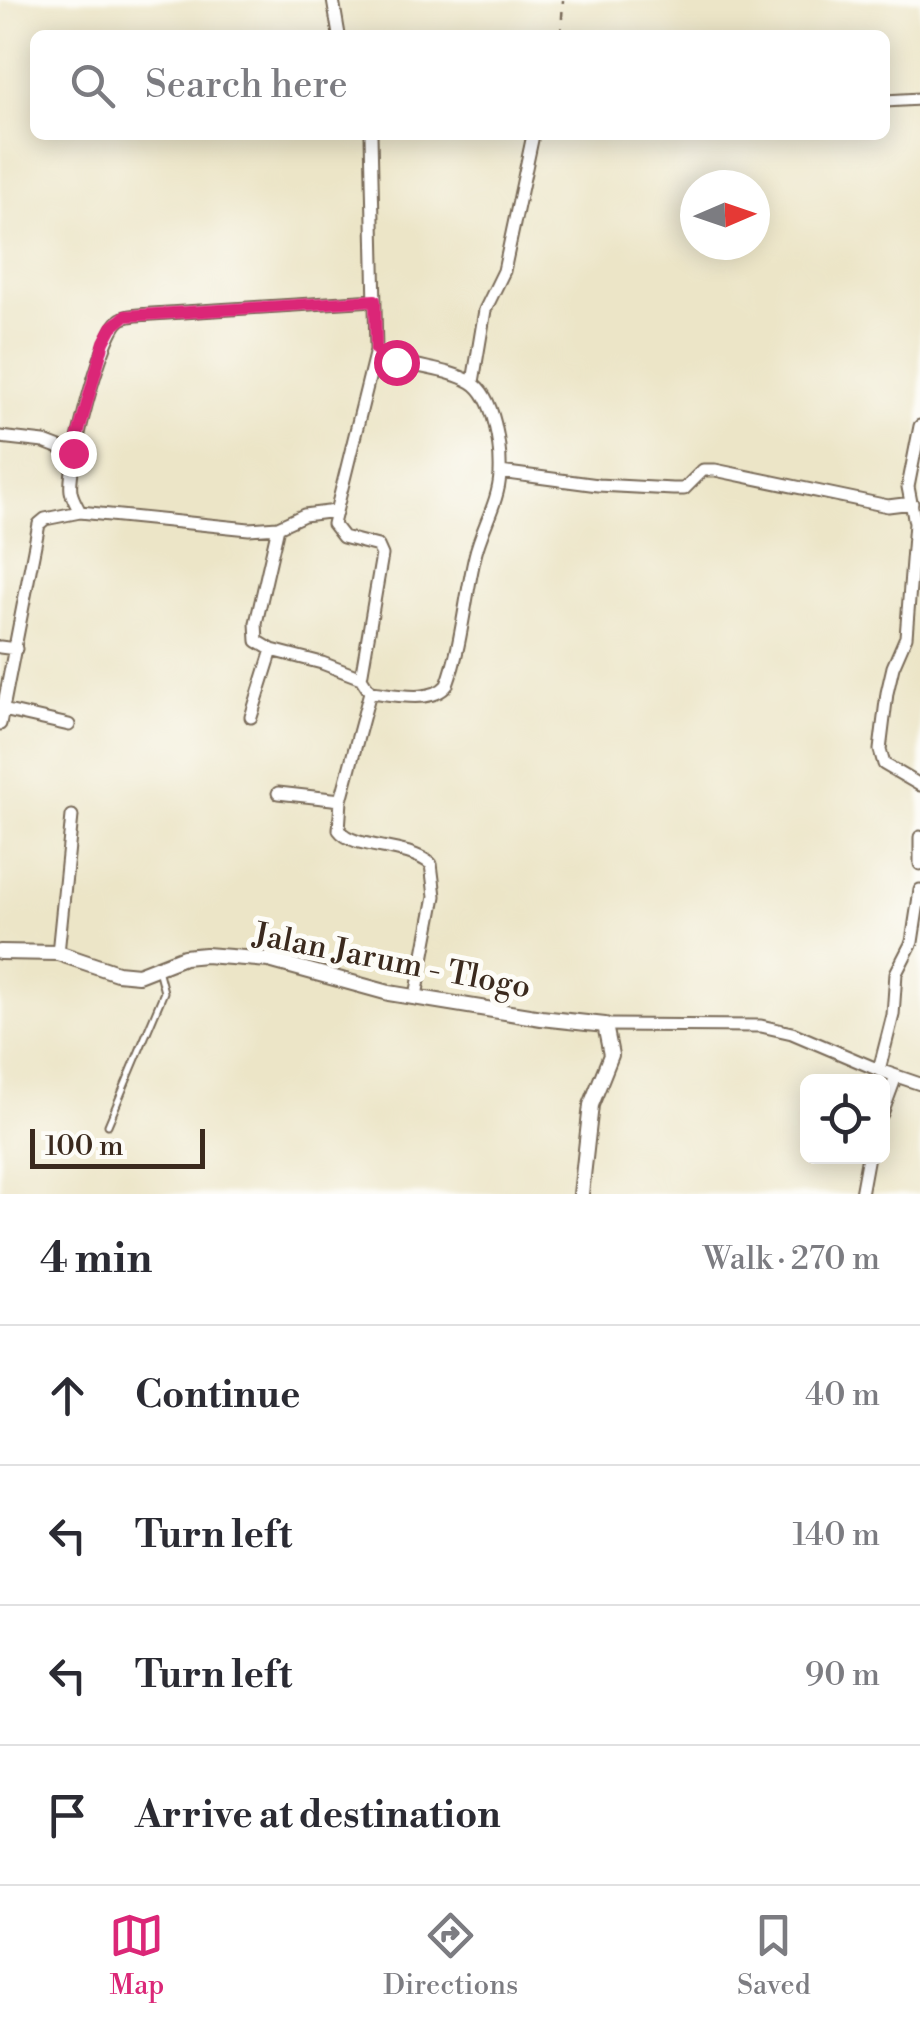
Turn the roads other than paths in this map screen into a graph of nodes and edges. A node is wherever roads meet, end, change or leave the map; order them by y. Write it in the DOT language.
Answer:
graph roads {
  1 [pos="333,0"];
  2 [pos="338,30"];
  3 [pos="920,98"];
  4 [pos="890,100"];
  5 [pos="371,140"];
  6 [pos="532,140"];
  7 [pos="375,300"];
  8 [pos="376,350"];
  9 [pos="473,382"];
  10 [pos="920,426"];
  11 [pos="0,437"];
  12 [pos="73,453"];
  13 [pos="500,472"];
  14 [pos="912,503"];
  15 [pos="80,512"];
  16 [pos="336,512"];
  17 [pos="278,526"];
  18 [pos="914,611"];
  19 [pos="0,647"];
  20 [pos="16,649"];
  21 [pos="272,650"];
  22 [pos="361,678"];
  23 [pos="370,692"];
  24 [pos="3,710"];
  25 [pos="251,717"];
  26 [pos="0,724"];
  27 [pos="69,725"];
  28 [pos="920,785"];
  29 [pos="278,793"];
  30 [pos="341,800"];
  31 [pos="72,816"];
  32 [pos="920,837"];
  33 [pos="920,864"];
  34 [pos="920,890"];
  35 [pos="0,952"];
  36 [pos="58,953"];
  37 [pos="157,966"];
  38 [pos="416,996"];
  39 [pos="605,1025"];
  40 [pos="878,1070"];
  41 [pos="896,1076"];
  42 [pos="920,1084"];
  43 [pos="890,1092"];
  44 [pos="108,1124"];
  45 [pos="867,1164"];
  46 [pos="580,1194"];
  47 [pos="861,1194"];
  1 -- 2 [label="street"];
  3 -- 4 [label="street"];
  5 -- 7 [label="street"];
  6 -- 9 [label="street"];
  7 -- 8 [label="street"];
  7 -- 12 [label="street"];
  8 -- 9 [label="street"];
  8 -- 16 [label="street"];
  9 -- 13 [label="street"];
  10 -- 14 [label="street"];
  11 -- 12 [label="street"];
  12 -- 15 [label="street"];
  13 -- 14 [label="street"];
  13 -- 23 [label="street"];
  14 -- 18 [label="street"];
  15 -- 17 [label="street"];
  15 -- 20 [label="street"];
  16 -- 17 [label="street"];
  16 -- 22 [label="street"];
  17 -- 21 [label="street"];
  18 -- 28 [label="street"];
  19 -- 20 [label="street"];
  20 -- 24 [label="street"];
  21 -- 22 [label="street"];
  21 -- 25 [label="street"];
  22 -- 23 [label="street"];
  23 -- 30 [label="street"];
  24 -- 26 [label="street"];
  24 -- 27 [label="street"];
  29 -- 30 [label="street"];
  30 -- 38 [label="street"];
  31 -- 36 [label="street"];
  32 -- 33 [label="street"];
  34 -- 40 [label="street"];
  35 -- 36 [label="street, Jalan Jarum - Tlogo"];
  36 -- 37 [label="street, Jalan Jarum - Tlogo"];
  37 -- 38 [label="street, Jalan Jarum - Tlogo"];
  37 -- 44 [label="lane"];
  38 -- 39 [label="street, Jalan Jarum - Tlogo"];
  39 -- 40 [label="street"];
  39 -- 46 [label="street"];
  40 -- 41 [label="street"];
  41 -- 42 [label="street"];
  41 -- 43 [label="street"];
  45 -- 47 [label="street"];
}
